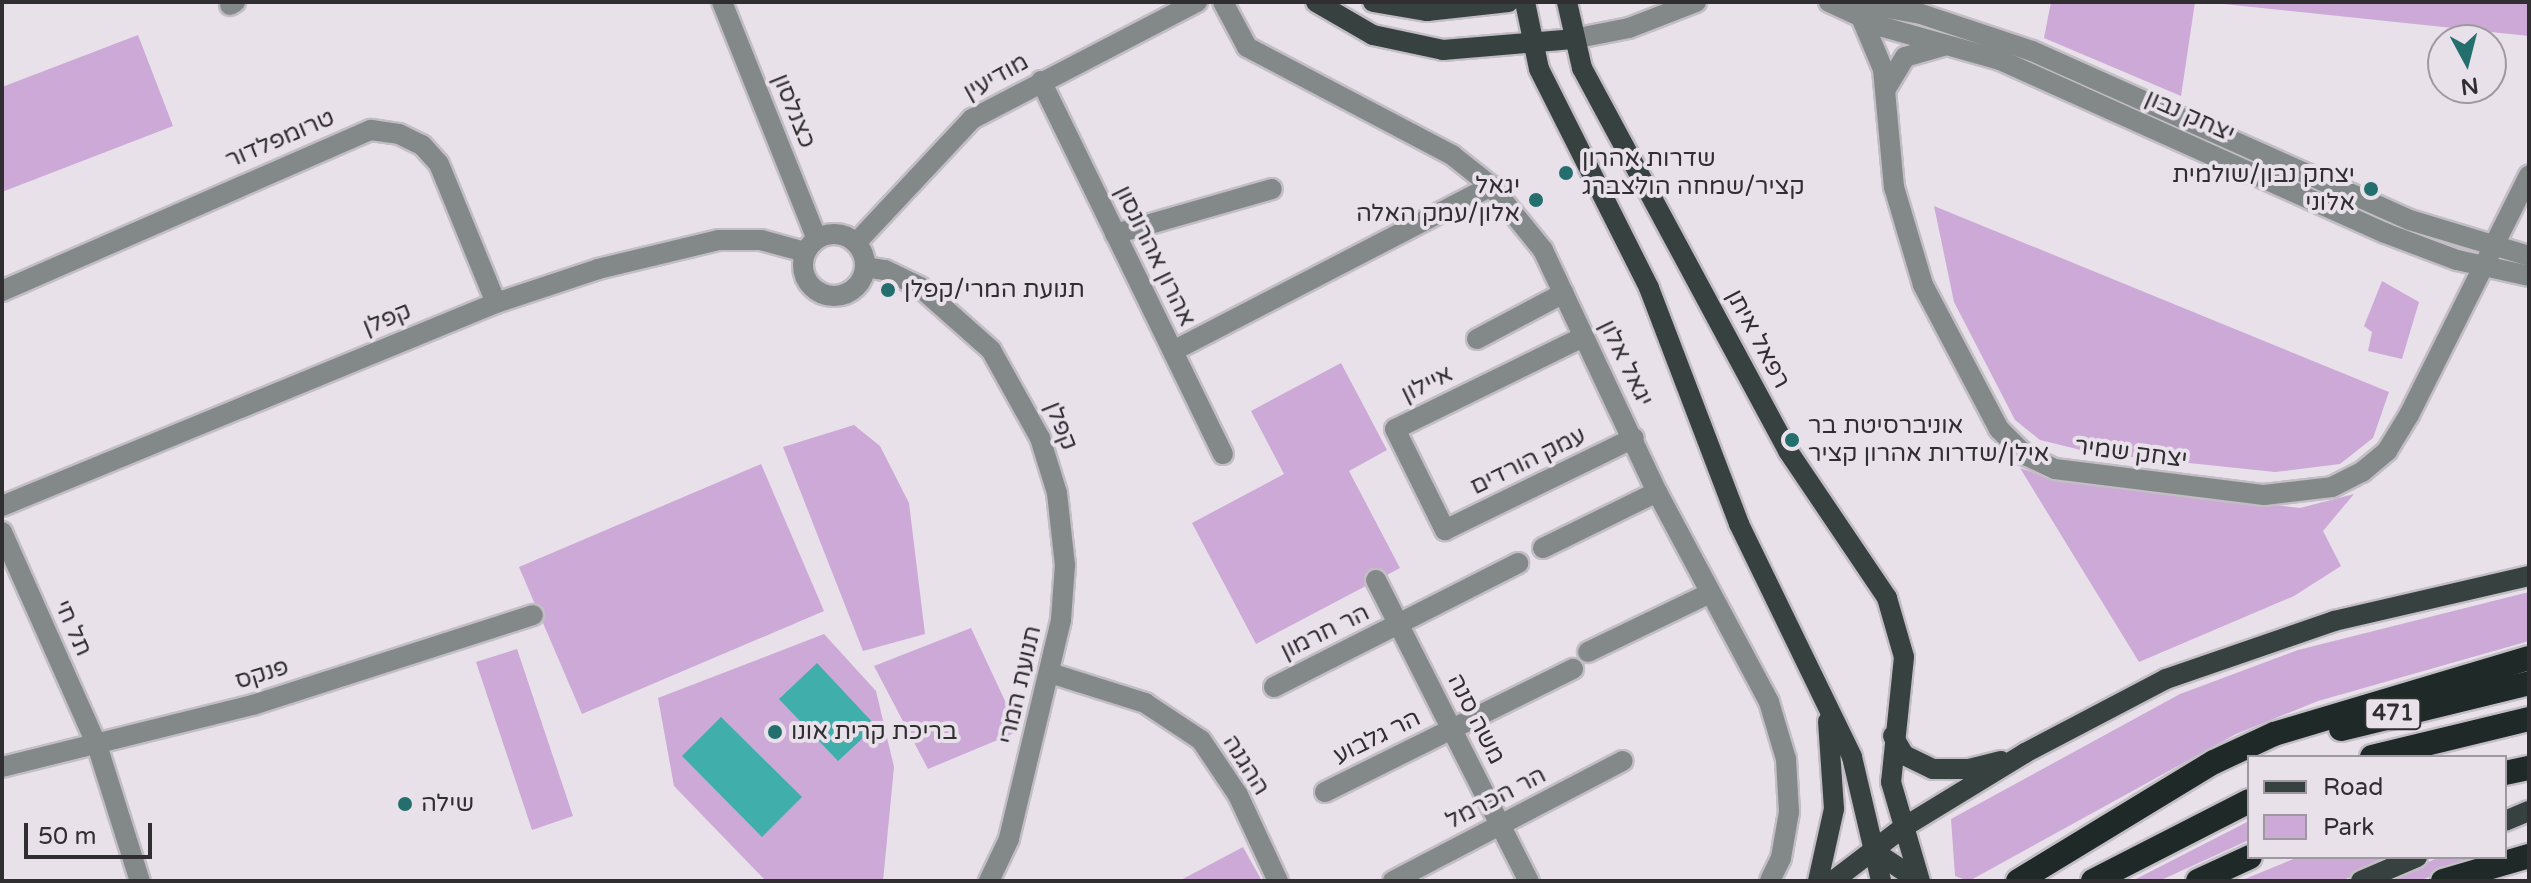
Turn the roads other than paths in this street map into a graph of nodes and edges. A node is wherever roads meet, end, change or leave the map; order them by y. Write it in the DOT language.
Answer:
graph roads {
  1 [pos="1197,2"];
  2 [pos="1223,2"];
  3 [pos="1316,2"];
  4 [pos="1373,2"];
  5 [pos="1509,2"];
  6 [pos="1525,2"];
  7 [pos="1567,2"];
  8 [pos="1696,2"];
  9 [pos="1829,2"];
  10 [pos="724,3"];
  11 [pos="1436,7"];
  12 [pos="1857,10"];
  13 [pos="1573,39"];
  14 [pos="1948,45"];
  15 [pos="1532,46"];
  16 [pos="1041,81"];
  17 [pos="1886,95"];
  18 [pos="2529,175"];
  19 [pos="1491,186"];
  20 [pos="1272,189"];
  21 [pos="1115,234"];
  22 [pos="856,243"];
  23 [pos="811,246"];
  24 [pos="2492,247"];
  25 [pos="2529,256"];
  26 [pos="865,267"];
  27 [pos="2483,267"];
  28 [pos="2529,276"];
  29 [pos="2,291"];
  30 [pos="1564,293"];
  31 [pos="496,303"];
  32 [pos="1583,337"];
  33 [pos="1477,339"];
  34 [pos="1173,351"];
  35 [pos="1634,438"];
  36 [pos="1223,454"];
  37 [pos="1657,492"];
  38 [pos="1057,493"];
  39 [pos="2,506"];
  40 [pos="1445,530"];
  41 [pos="2,532"];
  42 [pos="1543,548"];
  43 [pos="1518,563"];
  44 [pos="2528,577"];
  45 [pos="1376,580"];
  46 [pos="1708,594"];
  47 [pos="533,615"];
  48 [pos="1399,625"];
  49 [pos="1588,652"];
  50 [pos="2529,658"];
  51 [pos="1573,669"];
  52 [pos="1050,673"];
  53 [pos="2529,683"];
  54 [pos="1274,687"];
  55 [pos="1827,713"];
  56 [pos="2529,719"];
  57 [pos="1452,729"];
  58 [pos="1893,736"];
  59 [pos="97,745"];
  60 [pos="2025,753"];
  61 [pos="2266,755"];
  62 [pos="2380,755"];
  63 [pos="1623,761"];
  64 [pos="2247,762"];
  65 [pos="2,767"];
  66 [pos="2529,768"];
  67 [pos="2507,773"];
  68 [pos="1325,792"];
  69 [pos="2247,802"];
  70 [pos="2529,811"];
  71 [pos="2507,820"];
  72 [pos="2109,824"];
  73 [pos="1501,825"];
  74 [pos="1904,827"];
  75 [pos="1872,850"];
  76 [pos="2529,856"];
  77 [pos="2247,858"];
  78 [pos="2412,859"];
  79 [pos="140,881"];
  80 [pos="989,881"];
  81 [pos="1278,881"];
  82 [pos="1393,881"];
  83 [pos="1529,881"];
  84 [pos="1770,881"];
  85 [pos="1818,881"];
  86 [pos="1833,881"];
  87 [pos="1881,881"];
  88 [pos="1919,881"];
  89 [pos="2018,881"];
  90 [pos="2093,881"];
  91 [pos="2198,881"];
  92 [pos="2361,881"];
  93 [pos="2443,881"];
  1 -- 16 [label="street, מודיעין"];
  2 -- 19 [label="street, יגאל אלון"];
  3 -- 15 [label="main road"];
  4 -- 11 [label="main road"];
  5 -- 11 [label="main road"];
  6 -- 15 [label="main road"];
  7 -- 13 [label="main road, רפאל איתן"];
  8 -- 13 [label="street"];
  9 -- 12 [label="street, יצחק נבון"];
  10 -- 23 [label="street, כצנלסון"];
  12 -- 14 [label="street, יצחק נבון"];
  12 -- 17 [label="street, יצחק שמיר"];
  12 -- 24 [label="street, יצחק נבון"];
  13 -- 15 [label="main road"];
  13 -- 58 [label="main road, רפאל איתן"];
  14 -- 17 [label="street"];
  14 -- 27 [label="street, יצחק נבון"];
  15 -- 55 [label="main road"];
  16 -- 21 [label="street, אהרון אהרונסון"];
  16 -- 22 [label="street, מודיעין"];
  17 -- 27 [label="street, יצחק שמיר"];
  18 -- 24 [label="street, יצחק שמיר"];
  19 -- 30 [label="street, יגאל אלון"];
  19 -- 34 [label="street"];
  20 -- 21 [label="street"];
  21 -- 34 [label="street, אהרון אהרונסון"];
  22 -- 23 [label="street"];
  22 -- 26 [label="street"];
  23 -- 26 [label="street"];
  23 -- 31 [label="street, קפלן"];
  24 -- 25 [label="street, יצחק נבון"];
  24 -- 27 [label="street, יצחק שמיר"];
  26 -- 38 [label="street, קפלן"];
  27 -- 28 [label="street, יצחק נבון"];
  29 -- 31 [label="street, טרומפלדור"];
  30 -- 32 [label="street, יגאל אלון"];
  30 -- 33 [label="street"];
  31 -- 39 [label="street, קפלן"];
  32 -- 35 [label="street, יגאל אלון"];
  32 -- 40 [label="street, איילון"];
  34 -- 36 [label="street, אהרון אהרונסון"];
  35 -- 37 [label="street, יגאל אלון"];
  35 -- 40 [label="street, עמק הורדים"];
  37 -- 42 [label="street"];
  37 -- 46 [label="street, יגאל אלון"];
  38 -- 52 [label="street, תנועת המרי"];
  41 -- 59 [label="street, תל חי"];
  43 -- 48 [label="street, הר חרמון"];
  44 -- 60 [label="main road"];
  45 -- 48 [label="street, משה סנה"];
  46 -- 49 [label="street"];
  46 -- 84 [label="street, יגאל אלון"];
  47 -- 59 [label="street, פנקס"];
  48 -- 54 [label="street, הר חרמון"];
  48 -- 57 [label="street, משה סנה"];
  50 -- 72 [label="highway"];
  51 -- 57 [label="street, הר גלבוע"];
  52 -- 80 [label="street, תנועת המרי"];
  52 -- 81 [label="street, ההגנה"];
  53 -- 61 [label="highway, 471"];
  55 -- 75 [label="main road"];
  55 -- 85 [label="main road"];
  56 -- 62 [label="highway, 471"];
  57 -- 68 [label="street, הר גלבוע"];
  57 -- 73 [label="street, משה סנה"];
  58 -- 60 [label="main road"];
  58 -- 74 [label="main road, רפאל איתן"];
  59 -- 65 [label="street, פנקס"];
  59 -- 79 [label="street, תל חי"];
  60 -- 74 [label="main road"];
  63 -- 73 [label="street, הר הכרמל"];
  64 -- 72 [label="highway"];
  66 -- 67 [label="highway"];
  69 -- 90 [label="highway"];
  70 -- 71 [label="main road"];
  72 -- 89 [label="highway"];
  73 -- 82 [label="street, הר הכרמל"];
  73 -- 83 [label="street, משה סנה"];
  74 -- 75 [label="main road"];
  74 -- 88 [label="main road, רפאל איתן"];
  75 -- 86 [label="main road"];
  75 -- 87 [label="main road"];
  75 -- 88 [label="main road"];
  76 -- 93 [label="highway"];
  77 -- 91 [label="highway"];
  78 -- 92 [label="main road"];
}
